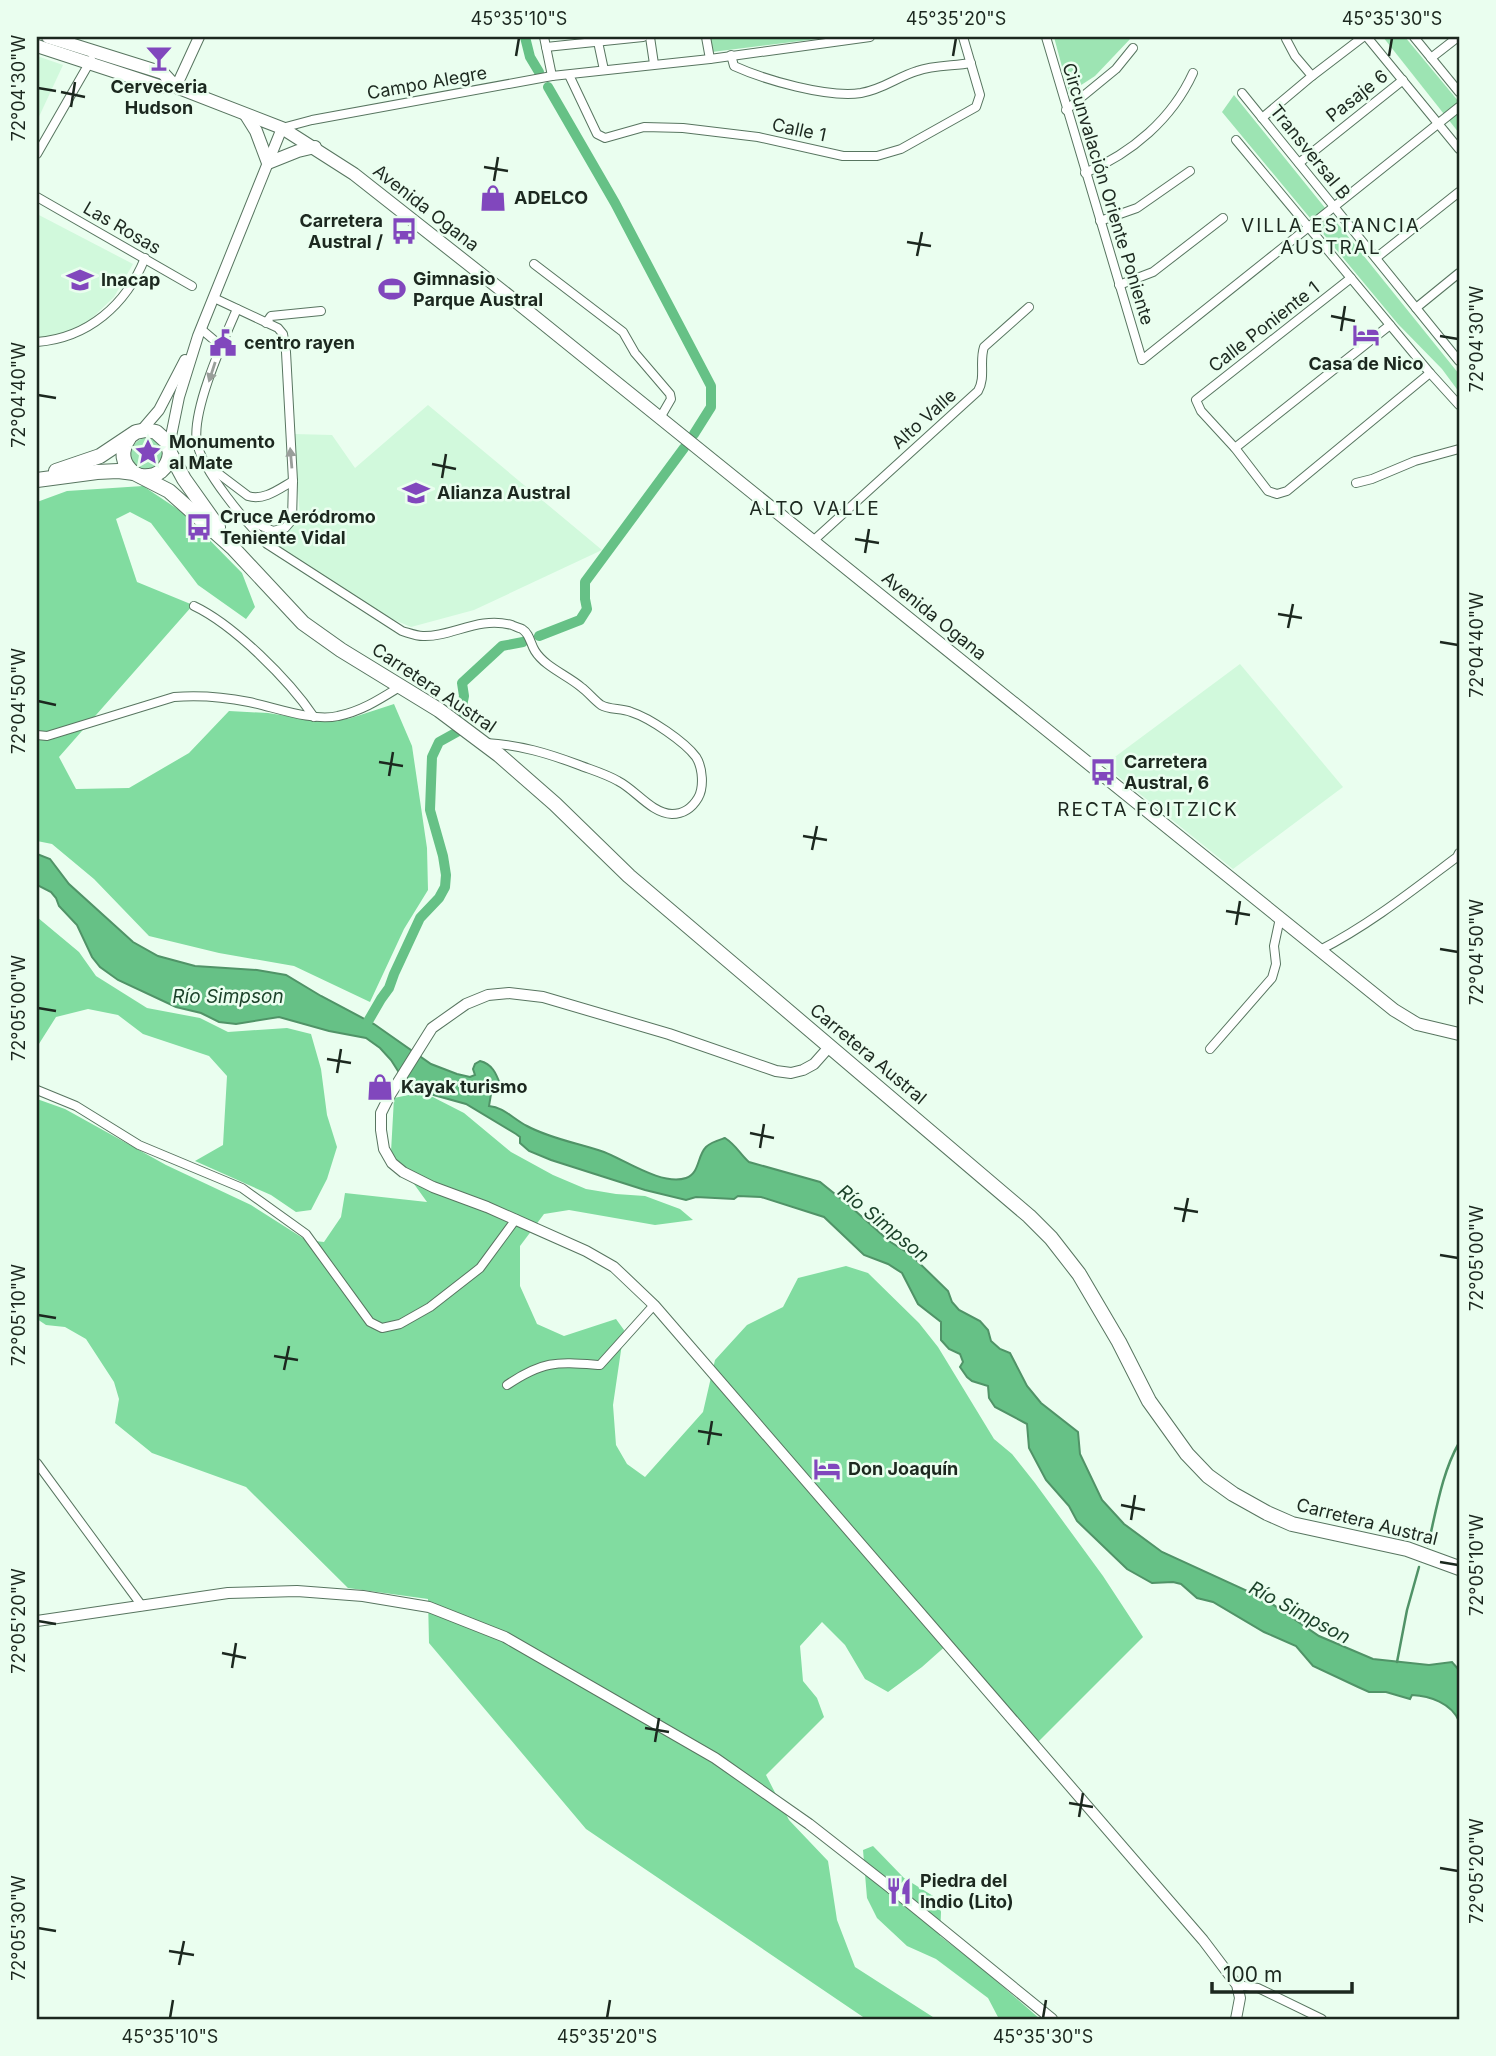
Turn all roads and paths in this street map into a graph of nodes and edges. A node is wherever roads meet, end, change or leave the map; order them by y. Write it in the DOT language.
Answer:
graph roads {
  1 [pos="48,37"];
  2 [pos="199,37"];
  3 [pos="544,37"];
  4 [pos="643,37"];
  5 [pos="650,37"];
  6 [pos="706,37"];
  7 [pos="870,37"];
  8 [pos="963,37"];
  9 [pos="1046,37"];
  10 [pos="1365,37"];
  11 [pos="1415,37"];
  12 [pos="1458,37"];
  13 [pos="830,39"];
  14 [pos="1286,39"];
  15 [pos="598,40"];
  16 [pos="37,46"];
  17 [pos="546,47"];
  18 [pos="1133,48"];
  19 [pos="731,55"];
  20 [pos="92,57"];
  21 [pos="1431,58"];
  22 [pos="710,59"];
  23 [pos="971,63"];
  24 [pos="654,64"];
  25 [pos="604,69"];
  26 [pos="1193,73"];
  27 [pos="569,75"];
  28 [pos="552,76"];
  29 [pos="1312,76"];
  30 [pos="1403,80"];
  31 [pos="176,86"];
  32 [pos="1459,92"];
  33 [pos="1242,93"];
  34 [pos="1459,107"];
  35 [pos="1066,110"];
  36 [pos="246,115"];
  37 [pos="1262,118"];
  38 [pos="1438,124"];
  39 [pos="282,128"];
  40 [pos="1236,139"];
  41 [pos="315,147"];
  42 [pos="1459,149"];
  43 [pos="37,154"];
  44 [pos="268,163"];
  45 [pos="1299,163"];
  46 [pos="1190,171"];
  47 [pos="1085,173"];
  48 [pos="1459,192"];
  49 [pos="37,197"];
  50 [pos="1334,206"];
  51 [pos="1223,218"];
  52 [pos="1100,221"];
  53 [pos="1308,228"];
  54 [pos="145,258"];
  55 [pos="1376,258"];
  56 [pos="534,264"];
  57 [pos="1459,273"];
  58 [pos="1351,278"];
  59 [pos="1119,285"];
  60 [pos="192,286"];
  61 [pos="214,298"];
  62 [pos="1029,307"];
  63 [pos="1416,308"];
  64 [pos="237,309"];
  65 [pos="321,311"];
  66 [pos="266,323"];
  67 [pos="1390,325"];
  68 [pos="200,333"];
  69 [pos="37,342"];
  70 [pos="221,346"];
  71 [pos="1458,356"];
  72 [pos="1430,373"];
  73 [pos="1459,405"];
  74 [pos="660,418"];
  75 [pos="135,435"];
  76 [pos="1235,448"];
  77 [pos="169,449"];
  78 [pos="1459,449"];
  79 [pos="203,462"];
  80 [pos="138,475"];
  81 [pos="37,479"];
  82 [pos="293,481"];
  83 [pos="1356,483"];
  84 [pos="243,517"];
  85 [pos="813,541"];
  86 [pos="233,548"];
  87 [pos="194,606"];
  88 [pos="401,686"];
  89 [pos="314,717"];
  90 [pos="37,735"];
  91 [pos="483,743"];
  92 [pos="1459,853"];
  93 [pos="1280,918"];
  94 [pos="1320,950"];
  95 [pos="1459,1034"];
  96 [pos="830,1046"];
  97 [pos="1210,1049"];
  98 [pos="37,1090"];
  99 [pos="516,1219"];
  100 [pos="654,1305"];
  101 [pos="507,1385"];
  102 [pos="37,1463"];
  103 [pos="1459,1568"];
  104 [pos="142,1606"];
  105 [pos="37,1621"];
  106 [pos="1237,1985"];
  107 [pos="1052,2019"];
  108 [pos="1236,2019"];
  109 [pos="1322,2019"];
  1 -- 20 [label="main road, Avenida Ogana"];
  2 -- 31 [label="street"];
  3 -- 17 [label="street"];
  4 -- 15 [label="street"];
  5 -- 24 [label="street"];
  6 -- 22 [label="street"];
  7 -- 13 [label="street, Campo Alegre"];
  8 -- 23 [label="street, Calle 1"];
  9 -- 35 [label="street, Circunvalación Oriente Poniente"];
  10 -- 29 [label="street"];
  10 -- 30 [label="street"];
  11 -- 21 [label="street"];
  12 -- 21 [label="street"];
  13 -- 19 [label="street, Campo Alegre"];
  14 -- 29 [label="street"];
  15 -- 17 [label="street"];
  15 -- 25 [label="street"];
  16 -- 20 [label="main road, Avenida Ogana"];
  17 -- 28 [label="street"];
  18 -- 35 [label="street"];
  19 -- 22 [label="street, Campo Alegre"];
  19 -- 23 [label="street"];
  20 -- 31 [label="main road, Avenida Ogana"];
  20 -- 43 [label="street"];
  21 -- 32 [label="street"];
  22 -- 24 [label="street, Campo Alegre"];
  23 -- 27 [label="street, Calle 1"];
  24 -- 25 [label="street, Campo Alegre"];
  25 -- 27 [label="street, Campo Alegre"];
  26 -- 47 [label="street"];
  27 -- 28 [label="street, Campo Alegre"];
  28 -- 39 [label="street, Campo Alegre"];
  29 -- 37 [label="street"];
  30 -- 38 [label="street"];
  30 -- 45 [label="street, Pasaje 6"];
  31 -- 36 [label="main road, Avenida Ogana"];
  33 -- 37 [label="street, Transversal B"];
  34 -- 38 [label="street"];
  35 -- 47 [label="street, Circunvalación Oriente Poniente"];
  36 -- 39 [label="main road, Avenida Ogana"];
  36 -- 44 [label="main road"];
  37 -- 45 [label="street, Transversal B"];
  38 -- 42 [label="street"];
  38 -- 50 [label="street"];
  39 -- 41 [label="main road, Avenida Ogana"];
  39 -- 44 [label="street"];
  40 -- 53 [label="street"];
  41 -- 44 [label="main road"];
  41 -- 74 [label="main road, Avenida Ogana"];
  44 -- 61 [label="street"];
  45 -- 50 [label="street, Transversal B"];
  46 -- 52 [label="street"];
  47 -- 52 [label="street, Circunvalación Oriente Poniente"];
  48 -- 55 [label="street"];
  49 -- 54 [label="street, Las Rosas"];
  50 -- 53 [label="street"];
  50 -- 55 [label="street, Transversal B"];
  51 -- 59 [label="street"];
  52 -- 59 [label="street, Circunvalación Oriente Poniente"];
  53 -- 58 [label="street"];
  53 -- 59 [label="street, Circunvalación Oriente Poniente"];
  54 -- 60 [label="street, Las Rosas"];
  54 -- 69 [label="street"];
  55 -- 63 [label="street, Transversal B"];
  56 -- 74 [label="street"];
  57 -- 63 [label="street"];
  58 -- 67 [label="street"];
  58 -- 76 [label="street, Calle Poniente 1"];
  61 -- 64 [label="street"];
  61 -- 68 [label="street"];
  62 -- 85 [label="street, Alto Valle"];
  63 -- 71 [label="street, Transversal B"];
  64 -- 66 [label="street"];
  64 -- 70 [label="street"];
  65 -- 66 [label="street"];
  82 -- 66 [label="street, one-way"];
  67 -- 72 [label="street"];
  67 -- 76 [label="street"];
  68 -- 70 [label="street"];
  68 -- 75 [label="street"];
  68 -- 77 [label="street"];
  70 -- 79 [label="street, one-way"];
  72 -- 73 [label="street"];
  72 -- 76 [label="street"];
  74 -- 85 [label="main road, Avenida Ogana"];
  75 -- 77 [label="highway"];
  75 -- 80 [label="highway"];
  75 -- 81 [label="highway, Carretera Austral"];
  77 -- 80 [label="highway"];
  77 -- 86 [label="highway, Carretera Austral"];
  78 -- 83 [label="street"];
  79 -- 82 [label="street"];
  79 -- 84 [label="street"];
  80 -- 81 [label="highway, Carretera Austral"];
  80 -- 86 [label="highway, Carretera Austral"];
  82 -- 84 [label="street"];
  84 -- 91 [label="street"];
  85 -- 93 [label="main road, Avenida Ogana"];
  86 -- 88 [label="highway, Carretera Austral"];
  87 -- 89 [label="street"];
  88 -- 89 [label="street"];
  88 -- 91 [label="highway, Carretera Austral"];
  89 -- 90 [label="street"];
  91 -- 96 [label="highway, Carretera Austral"];
  92 -- 94 [label="street"];
  93 -- 94 [label="main road, Avenida Ogana"];
  93 -- 97 [label="street"];
  94 -- 95 [label="main road, Avenida Ogana"];
  96 -- 99 [label="street"];
  96 -- 103 [label="highway, Carretera Austral"];
  98 -- 99 [label="street"];
  99 -- 100 [label="street"];
  100 -- 101 [label="street"];
  100 -- 106 [label="street"];
  102 -- 104 [label="street"];
  104 -- 105 [label="street"];
  104 -- 107 [label="street"];
  106 -- 108 [label="street"];
  106 -- 109 [label="street"];
}
